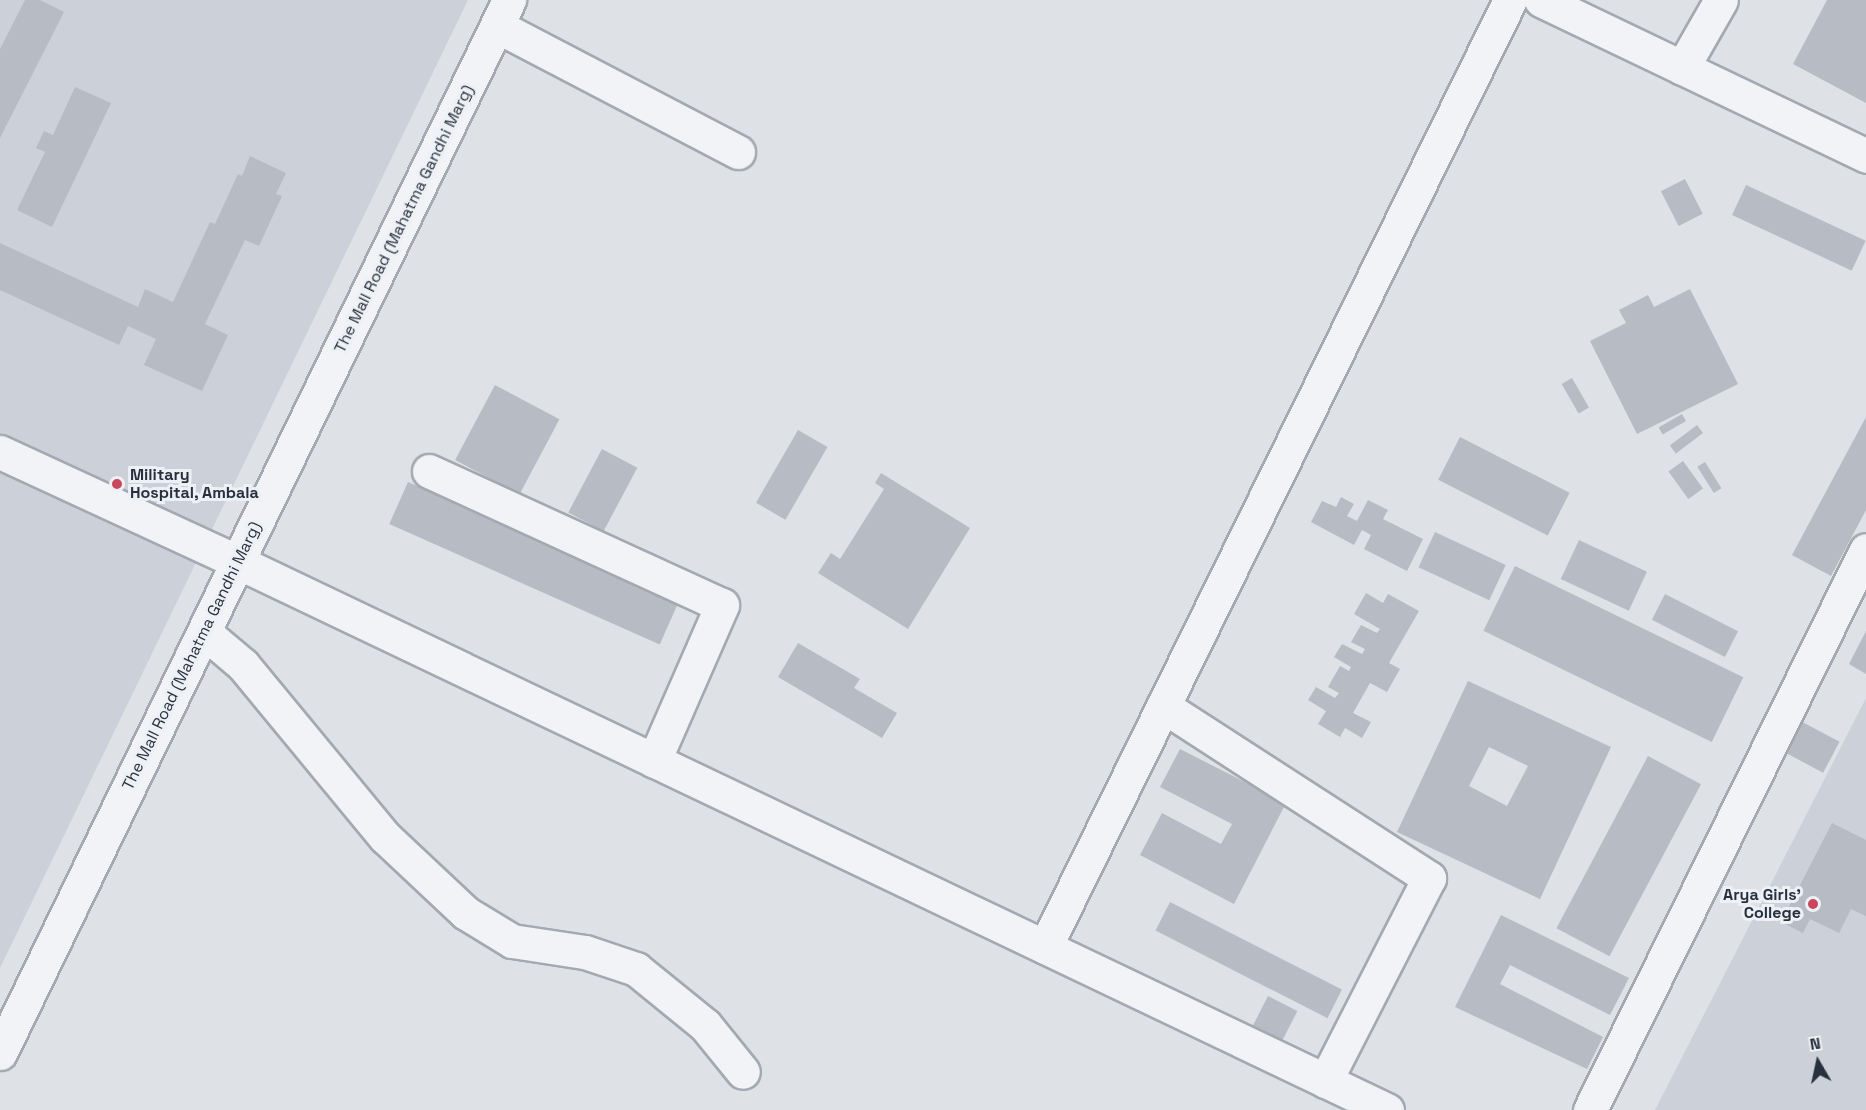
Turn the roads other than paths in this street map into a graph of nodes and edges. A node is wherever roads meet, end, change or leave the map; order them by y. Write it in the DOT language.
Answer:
graph roads {
  1 [pos="1510,0"];
  2 [pos="1540,0"];
  3 [pos="1721,0"];
  4 [pos="503,13"];
  5 [pos="1682,68"];
  6 [pos="738,152"];
  7 [pos="1866,156"];
  8 [pos="0,452"];
  9 [pos="429,471"];
  10 [pos="1866,550"];
  11 [pos="238,562"];
  12 [pos="204,632"];
  13 [pos="1163,706"];
  14 [pos="654,760"];
  15 [pos="1045,947"];
  16 [pos="0,1053"];
  17 [pos="743,1072"];
  18 [pos="1325,1081"];
  19 [pos="1387,1110"];
  20 [pos="1590,1110"];
  1 -- 13 [label="street"];
  2 -- 5 [label="street"];
  3 -- 5 [label="street"];
  4 -- 6 [label="street"];
  4 -- 11 [label="street, The Mall Road (Mahatma Gandhi Marg)"];
  5 -- 7 [label="street"];
  8 -- 11 [label="street"];
  9 -- 14 [label="street"];
  10 -- 20 [label="street"];
  11 -- 12 [label="street, The Mall Road (Mahatma Gandhi Marg)"];
  11 -- 14 [label="street"];
  12 -- 16 [label="street, The Mall Road (Mahatma Gandhi Marg)"];
  12 -- 17 [label="street"];
  13 -- 15 [label="street"];
  13 -- 18 [label="street"];
  14 -- 15 [label="street"];
  15 -- 18 [label="street"];
  18 -- 19 [label="street"];
}
